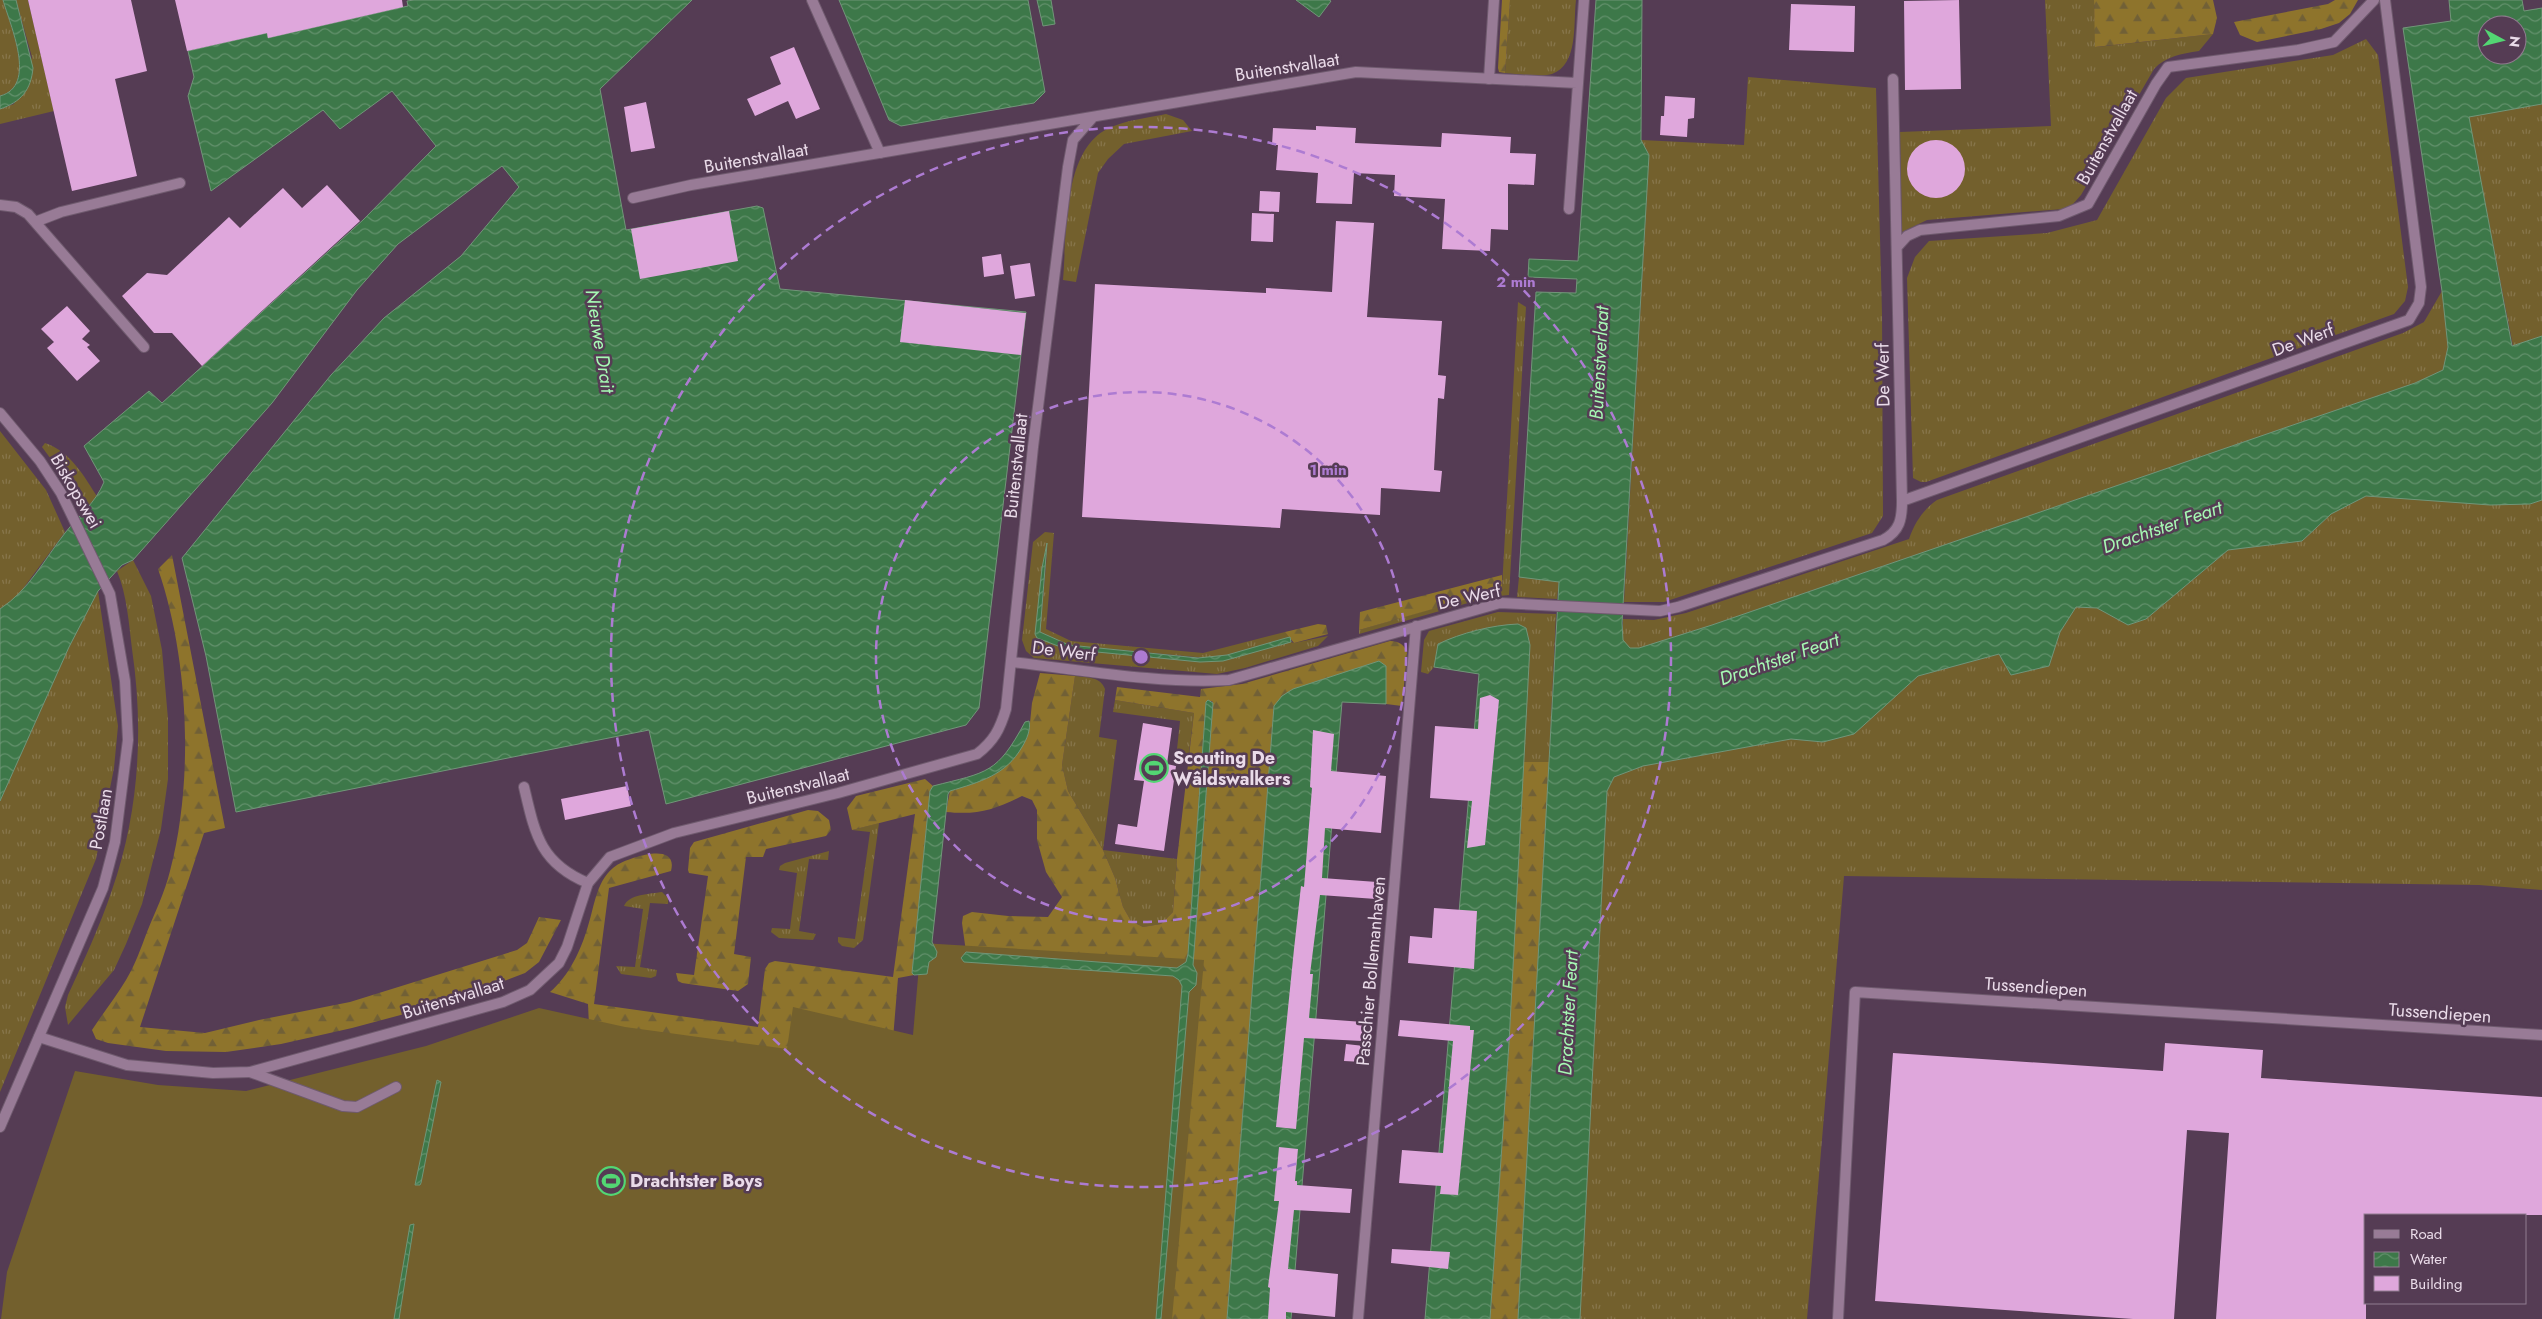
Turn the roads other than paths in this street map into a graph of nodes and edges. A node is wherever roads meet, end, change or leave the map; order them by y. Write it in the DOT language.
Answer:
graph roads {
  1 [pos="812,0"];
  2 [pos="1494,0"];
  3 [pos="1584,0"];
  4 [pos="2374,0"];
  5 [pos="2385,0"];
  6 [pos="1489,79"];
  7 [pos="1893,79"];
  8 [pos="1577,83"];
  9 [pos="1093,117"];
  10 [pos="880,153"];
  11 [pos="180,183"];
  12 [pos="632,198"];
  13 [pos="0,205"];
  14 [pos="1569,209"];
  15 [pos="35,222"];
  16 [pos="1897,247"];
  17 [pos="144,347"];
  18 [pos="0,412"];
  19 [pos="1902,501"];
  20 [pos="110,594"];
  21 [pos="1416,626"];
  22 [pos="1012,662"];
  23 [pos="524,787"];
  24 [pos="588,883"];
  25 [pos="2542,1036"];
  26 [pos="39,1037"];
  27 [pos="250,1072"];
  28 [pos="396,1087"];
  29 [pos="0,1127"];
  30 [pos="1358,1319"];
  31 [pos="1838,1319"];
  1 -- 10 [label="street"];
  2 -- 6 [label="street"];
  3 -- 8 [label="street"];
  4 -- 16 [label="street, Buitenstvallaat"];
  5 -- 19 [label="street, De Werf"];
  6 -- 8 [label="street, Buitenstvallaat"];
  6 -- 9 [label="street, Buitenstvallaat"];
  7 -- 16 [label="street"];
  8 -- 14 [label="street"];
  9 -- 10 [label="street, Buitenstvallaat"];
  9 -- 22 [label="street, Buitenstvallaat"];
  10 -- 12 [label="street, Buitenstvallaat"];
  11 -- 15 [label="street"];
  13 -- 15 [label="street"];
  15 -- 17 [label="street"];
  16 -- 19 [label="street, De Werf"];
  18 -- 20 [label="street, Biskopswei"];
  19 -- 21 [label="street, De Werf"];
  20 -- 26 [label="street, Postlaan"];
  21 -- 22 [label="street, De Werf"];
  21 -- 30 [label="street, Passchier Bollemanhaven"];
  22 -- 24 [label="street, Buitenstvallaat"];
  23 -- 24 [label="street"];
  24 -- 27 [label="street, Buitenstvallaat"];
  25 -- 31 [label="street, Tussendiepen"];
  26 -- 27 [label="street, Buitenstvallaat"];
  26 -- 29 [label="street, Postlaan"];
  27 -- 28 [label="street"];
}
